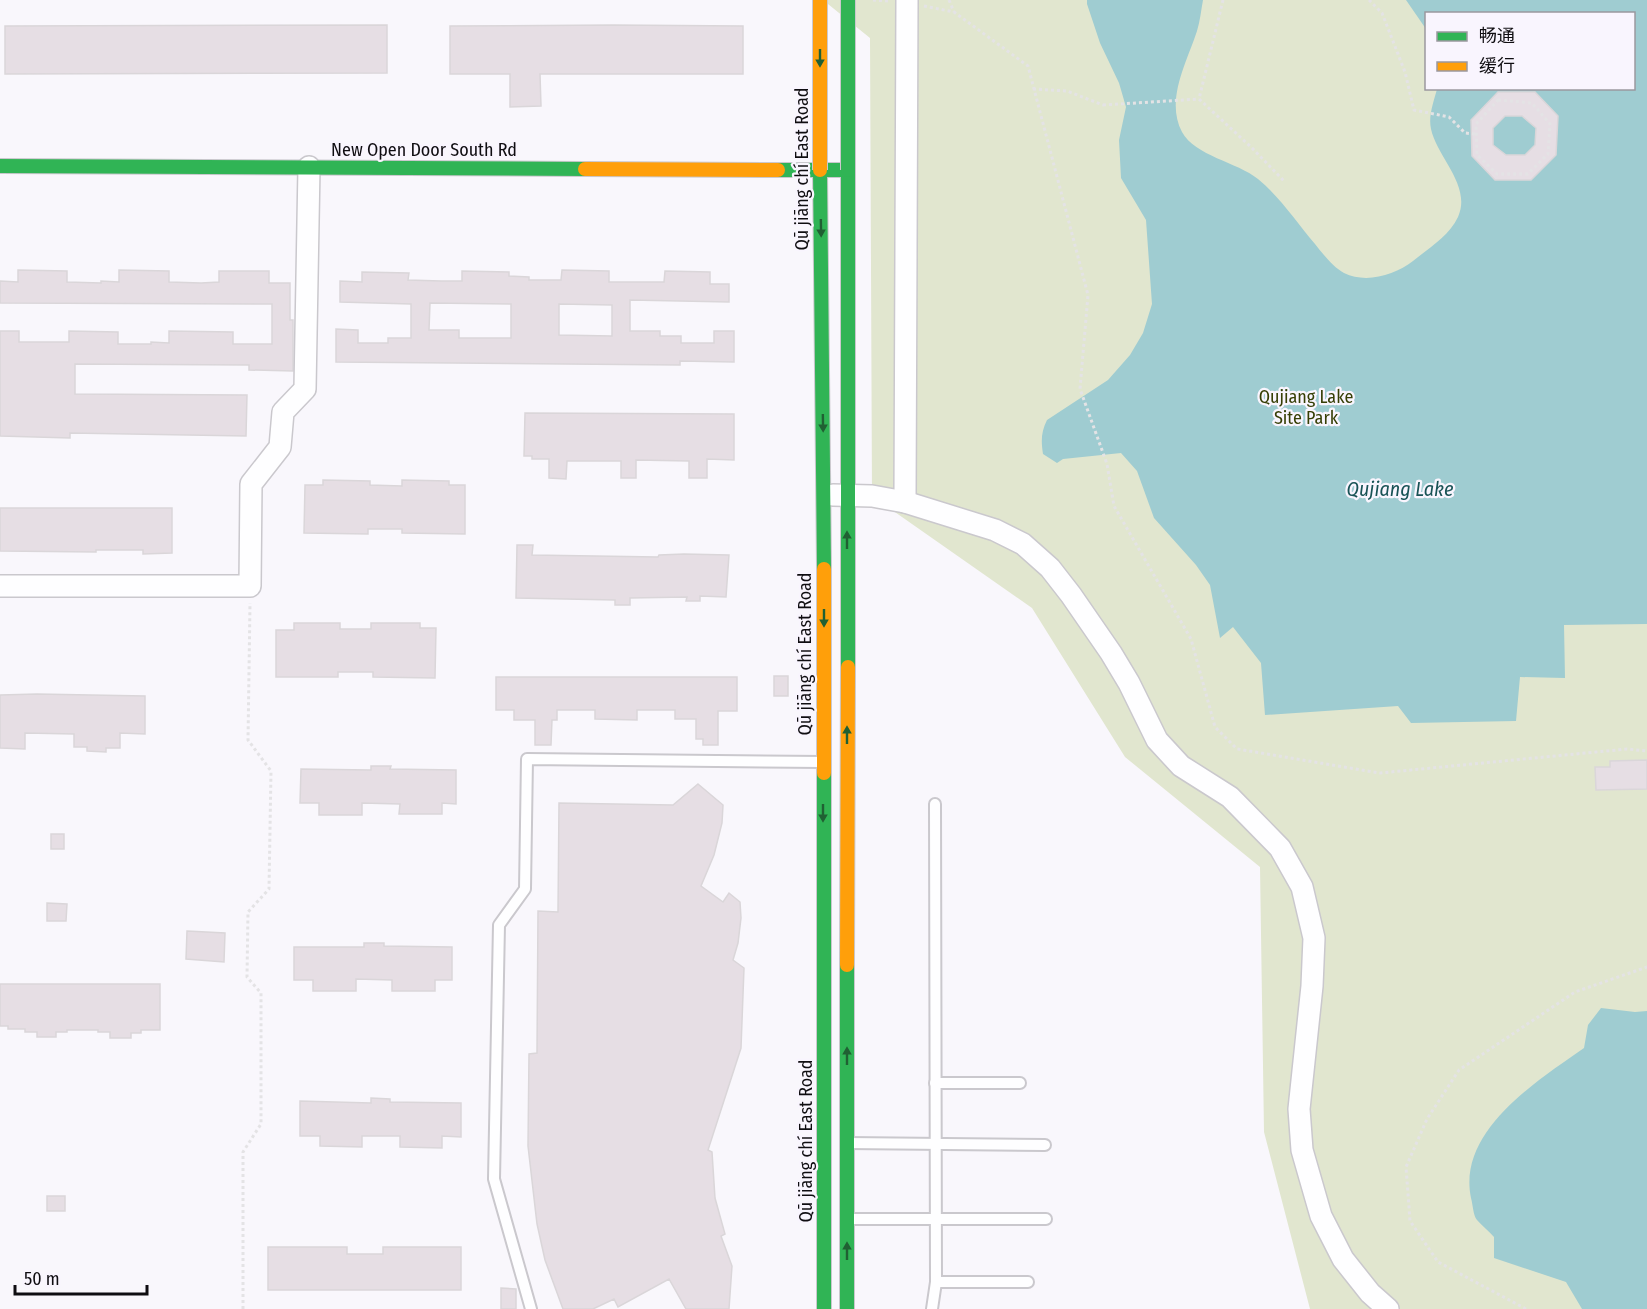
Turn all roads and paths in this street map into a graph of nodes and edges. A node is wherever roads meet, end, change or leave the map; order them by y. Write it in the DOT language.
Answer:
graph roads {
  1 [pos="820,0"];
  2 [pos="848,0"];
  3 [pos="873,0"];
  4 [pos="949,0"];
  5 [pos="1223,0"];
  6 [pos="1369,0"];
  7 [pos="907,2"];
  8 [pos="954,12"];
  9 [pos="1034,89"];
  10 [pos="1199,99"];
  11 [pos="1475,134"];
  12 [pos="0,166"];
  13 [pos="309,167"];
  14 [pos="820,170"];
  15 [pos="848,170"];
  16 [pos="1284,181"];
  17 [pos="824,495"];
  18 [pos="847,495"];
  19 [pos="905,502"];
  20 [pos="0,586"];
  21 [pos="250,586"];
  22 [pos="1647,751"];
  23 [pos="823,762"];
  24 [pos="936,804"];
  25 [pos="1647,967"];
  26 [pos="935,1083"];
  27 [pos="1020,1083"];
  28 [pos="847,1143"];
  29 [pos="935,1144"];
  30 [pos="1045,1145"];
  31 [pos="847,1219"];
  32 [pos="1046,1219"];
  33 [pos="936,1220"];
  34 [pos="936,1282"];
  35 [pos="1028,1282"];
  36 [pos="243,1309"];
  37 [pos="531,1309"];
  38 [pos="824,1309"];
  39 [pos="847,1309"];
  40 [pos="932,1309"];
  41 [pos="1388,1309"];
  42 [pos="1526,1309"];
  1 -- 14 [label="main road, Qū jiāng chí East Road, one-way, bridge"];
  2 -- 15 [label="main road, bridge"];
  3 -- 7 [label="path"];
  4 -- 8 [label="path"];
  5 -- 10 [label="path"];
  6 -- 11 [label="path"];
  7 -- 8 [label="path"];
  7 -- 19 [label="street"];
  8 -- 9 [label="path"];
  9 -- 10 [label="path, bridge"];
  9 -- 22 [label="path"];
  10 -- 16 [label="path"];
  11 -- 11 [label="path"];
  12 -- 13 [label="main road, New Open Door South Rd"];
  13 -- 14 [label="main road, New Open Door South Rd"];
  13 -- 21 [label="street"];
  14 -- 15 [label="main road, New Open Door South Rd"];
  14 -- 17 [label="main road, Qū jiāng chí East Road, one-way"];
  15 -- 18 [label="main road"];
  17 -- 18 [label="street"];
  17 -- 23 [label="main road, Qū jiāng chí East Road, one-way"];
  18 -- 19 [label="street"];
  28 -- 18 [label="main road, one-way"];
  19 -- 41 [label="street"];
  20 -- 21 [label="street"];
  21 -- 36 [label="path"];
  23 -- 37 [label="lane"];
  23 -- 38 [label="main road, Qū jiāng chí East Road, one-way"];
  24 -- 26 [label="lane"];
  25 -- 42 [label="path"];
  26 -- 27 [label="lane"];
  26 -- 29 [label="lane"];
  28 -- 29 [label="lane"];
  28 -- 31 [label="main road"];
  29 -- 30 [label="lane"];
  29 -- 33 [label="lane"];
  31 -- 33 [label="lane"];
  39 -- 31 [label="main road, one-way"];
  32 -- 33 [label="lane"];
  33 -- 34 [label="lane"];
  34 -- 35 [label="lane"];
  34 -- 40 [label="lane"];
}
